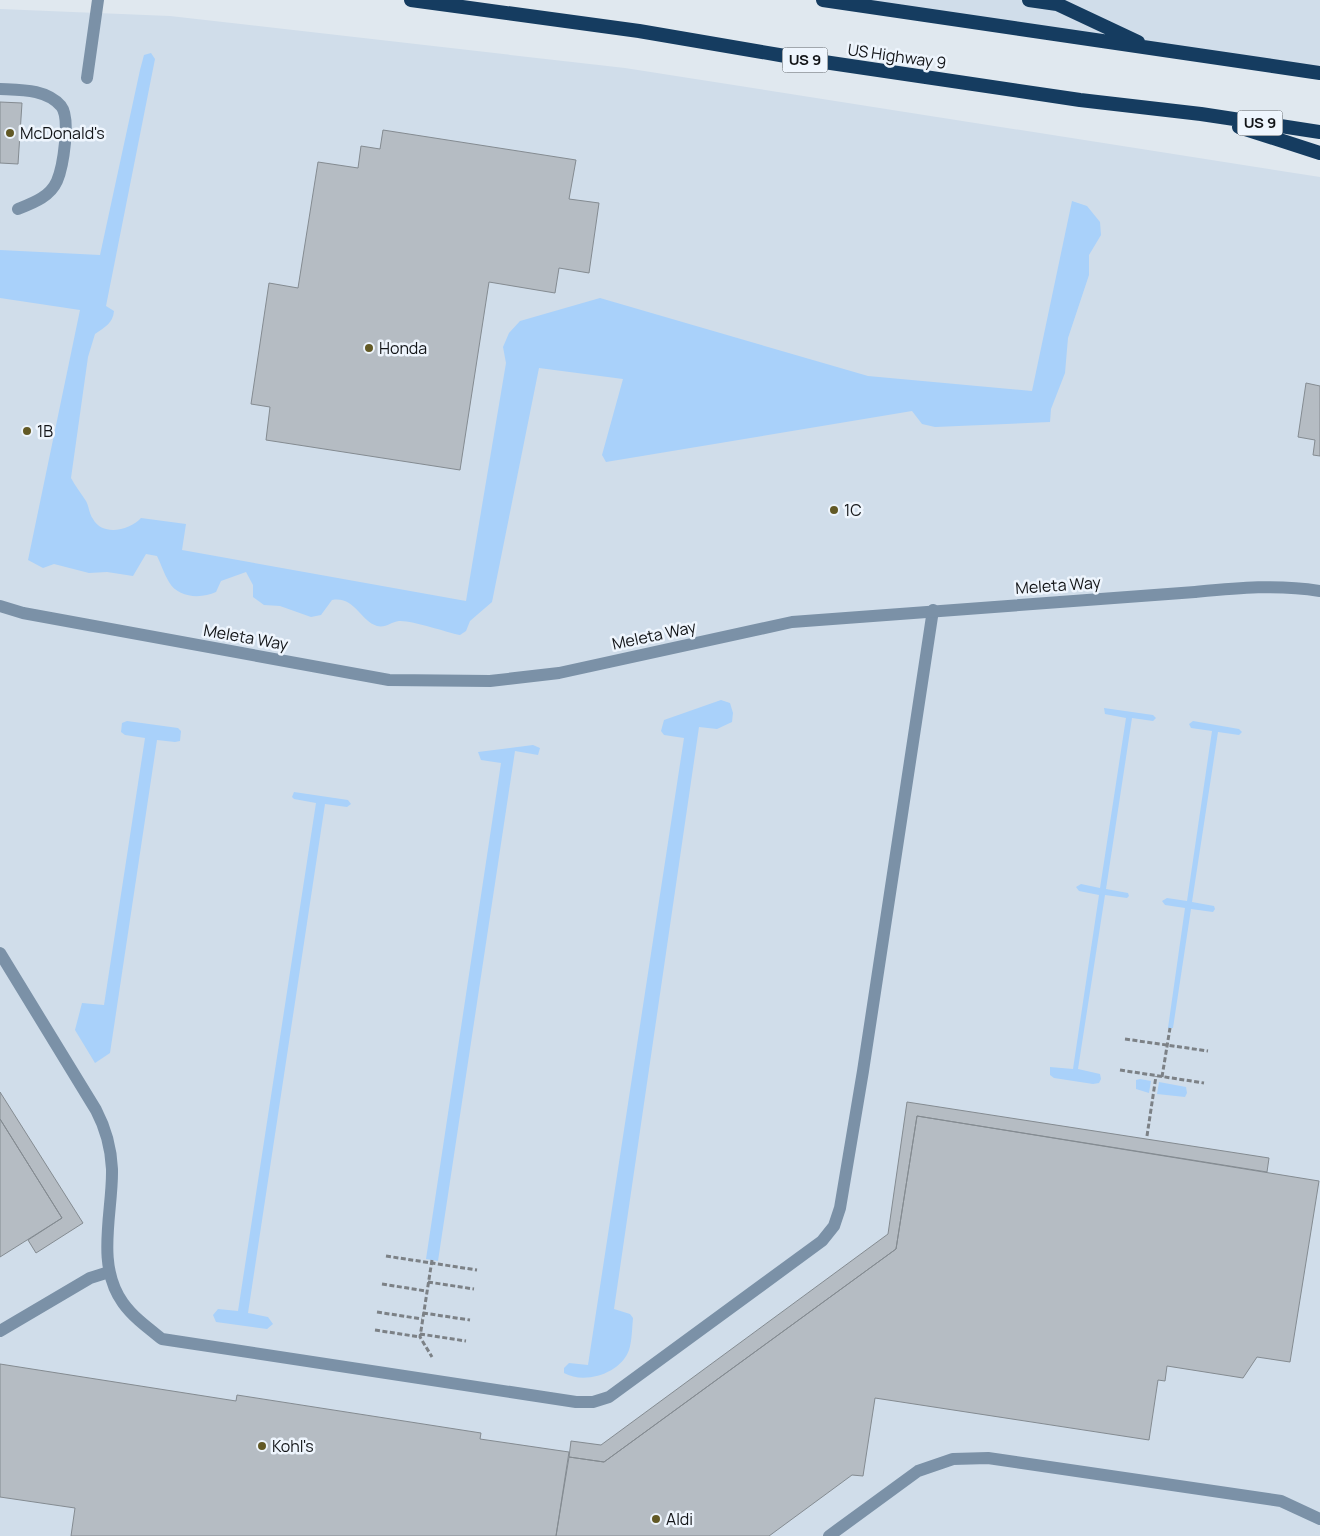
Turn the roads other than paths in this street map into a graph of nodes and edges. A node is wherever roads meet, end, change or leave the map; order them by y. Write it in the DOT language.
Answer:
graph roads {
  1 [pos="98,0"];
  2 [pos="411,0"];
  3 [pos="823,0"];
  4 [pos="1029,0"];
  5 [pos="1152,49"];
  6 [pos="1320,73"];
  7 [pos="87,78"];
  8 [pos="0,89"];
  9 [pos="1200,114"];
  10 [pos="1320,132"];
  11 [pos="1320,153"];
  12 [pos="18,209"];
  13 [pos="1320,591"];
  14 [pos="0,606"];
  15 [pos="933,610"];
  16 [pos="0,954"];
  17 [pos="109,1272"];
  18 [pos="0,1331"];
  19 [pos="1320,1519"];
  20 [pos="829,1536"];
  1 -- 7 [label="street"];
  2 -- 9 [label="highway, US Highway 9 / US 9"];
  3 -- 5 [label="highway"];
  4 -- 5 [label="highway"];
  5 -- 6 [label="highway"];
  8 -- 12 [label="street"];
  9 -- 10 [label="highway, US Highway 9 / US 9"];
  9 -- 11 [label="highway"];
  13 -- 15 [label="street, Meleta Way"];
  14 -- 15 [label="street, Meleta Way"];
  15 -- 17 [label="street"];
  16 -- 17 [label="street"];
  17 -- 18 [label="street"];
  19 -- 20 [label="street"];
}
